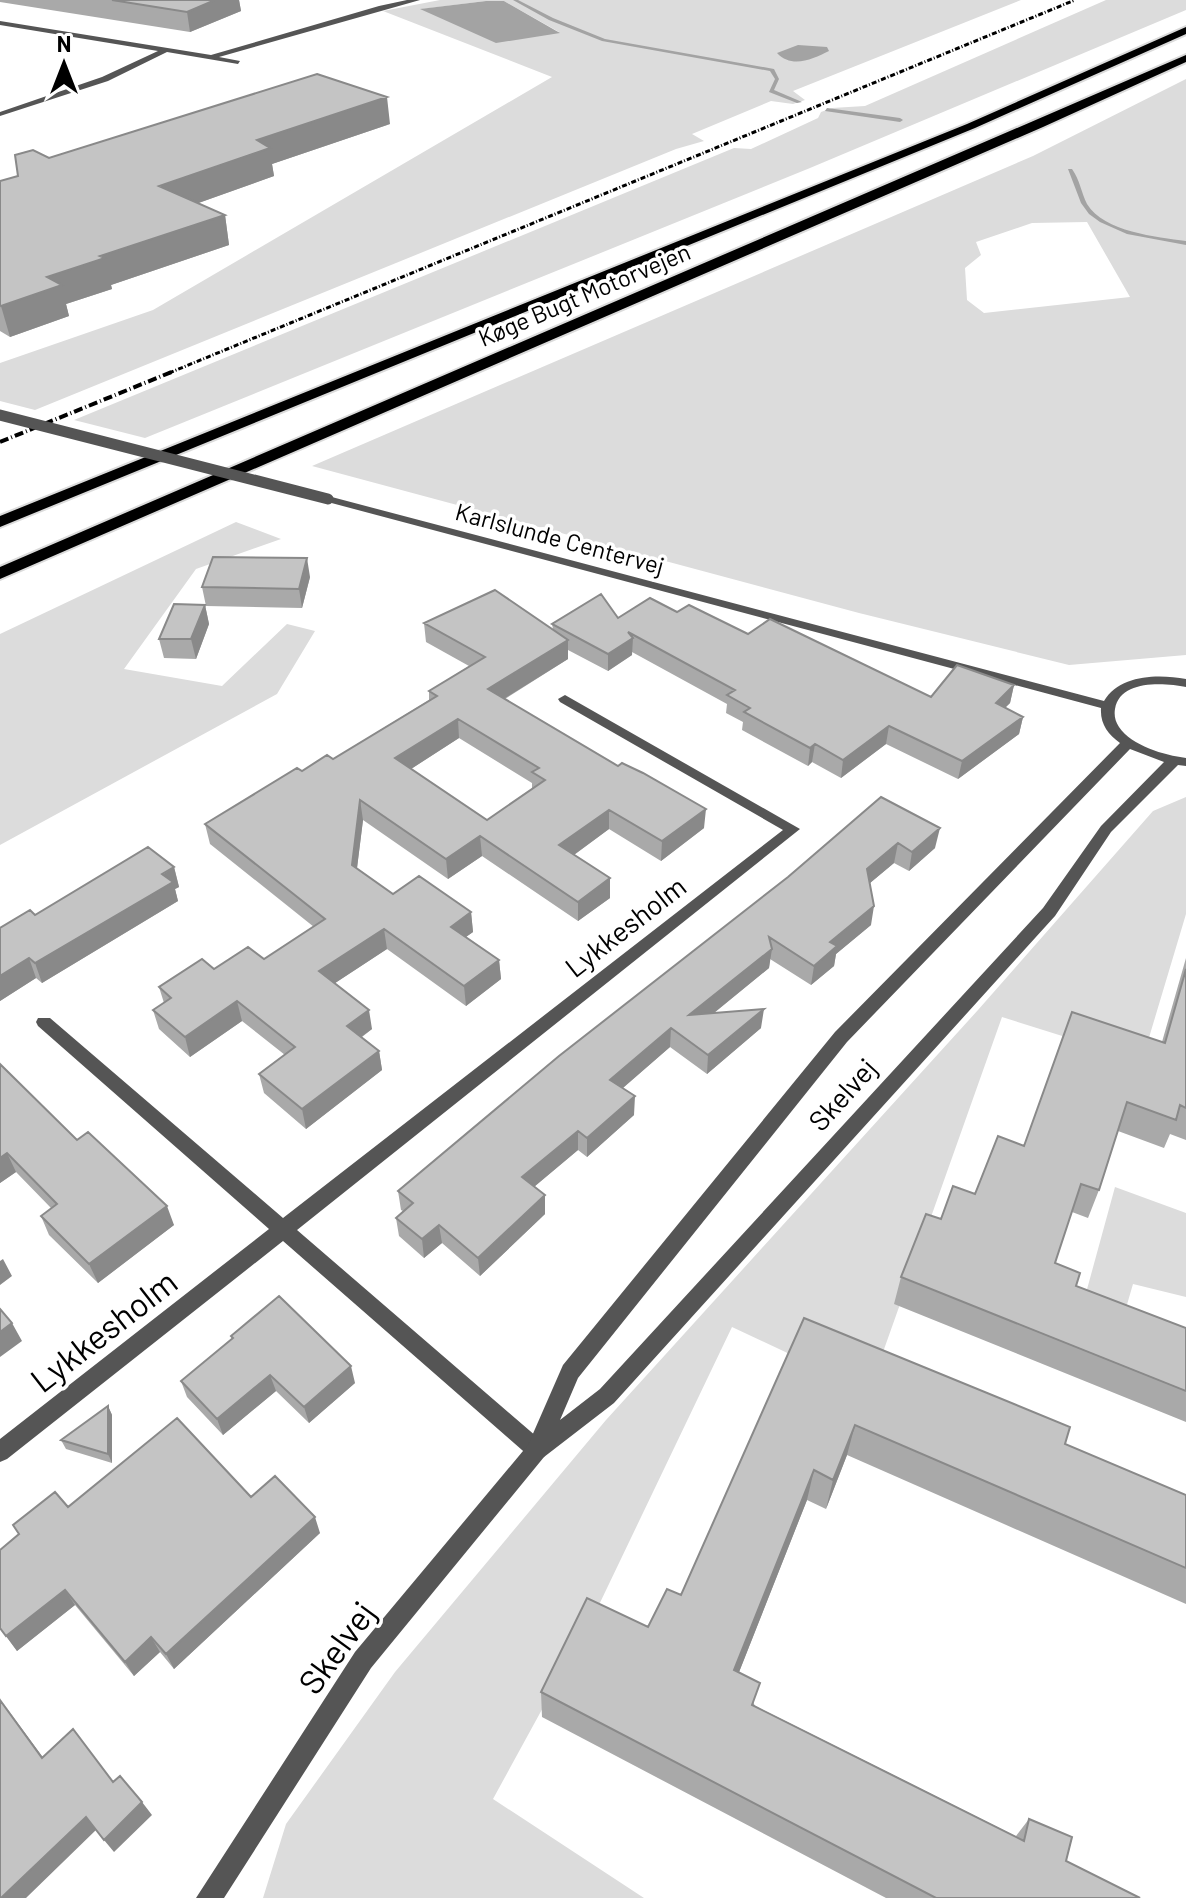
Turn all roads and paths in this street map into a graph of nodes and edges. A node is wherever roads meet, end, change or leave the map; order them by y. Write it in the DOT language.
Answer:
graph roads {
  1 [pos="417,0"];
  2 [pos="0,23"];
  3 [pos="1186,30"];
  4 [pos="166,50"];
  5 [pos="211,57"];
  6 [pos="1186,58"];
  7 [pos="238,62"];
  8 [pos="0,114"];
  9 [pos="0,415"];
  10 [pos="0,522"];
  11 [pos="0,574"];
  12 [pos="1186,683"];
  13 [pos="565,699"];
  14 [pos="1108,706"];
  15 [pos="1128,743"];
  16 [pos="1179,762"];
  17 [pos="44,1022"];
  18 [pos="284,1229"];
  19 [pos="537,1450"];
  20 [pos="0,1452"];
  21 [pos="209,1898"];
  1 -- 5 [label="street"];
  2 -- 4 [label="street"];
  3 -- 10 [label="highway, Køge Bugt Motorvejen"];
  4 -- 5 [label="street"];
  4 -- 8 [label="street"];
  5 -- 7 [label="street"];
  6 -- 11 [label="highway, Køge Bugt Motorvejen"];
  9 -- 14 [label="street, Karlslunde Centervej, bridge"];
  12 -- 14 [label="street"];
  13 -- 18 [label="street, Lykkesholm"];
  14 -- 15 [label="street"];
  15 -- 16 [label="street"];
  15 -- 19 [label="street, Skelvej"];
  16 -- 19 [label="street, Skelvej"];
  17 -- 18 [label="street"];
  18 -- 19 [label="street"];
  18 -- 20 [label="street, Lykkesholm"];
  19 -- 21 [label="street, Skelvej"];
}
